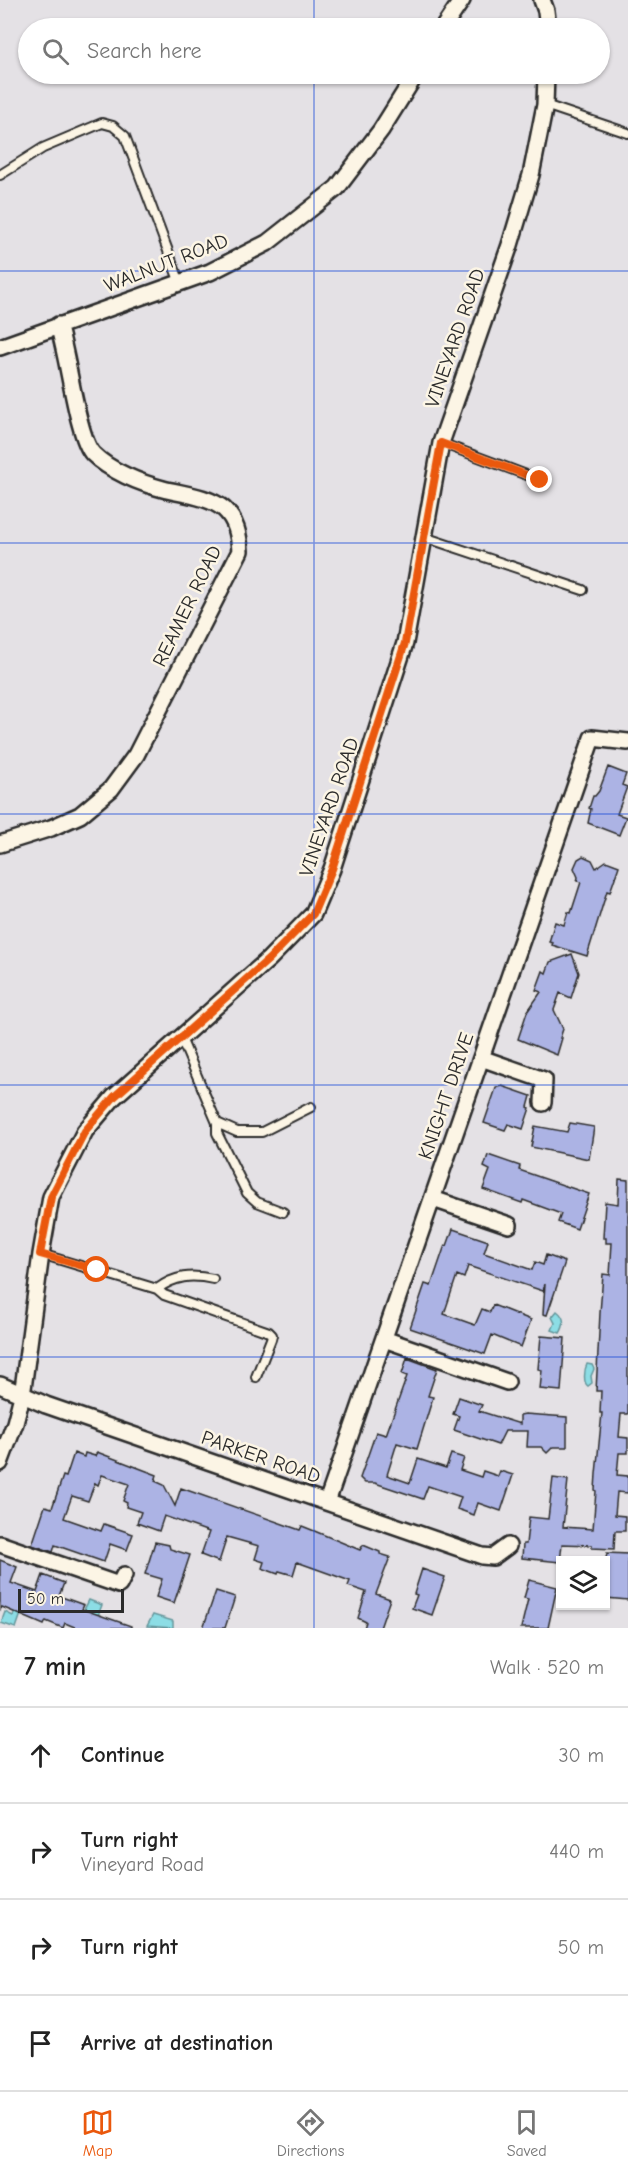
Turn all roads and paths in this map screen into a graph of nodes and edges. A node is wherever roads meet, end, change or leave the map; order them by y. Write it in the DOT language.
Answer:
graph roads {
  1 [pos="462,0"];
  2 [pos="542,0"];
  3 [pos="450,18"];
  4 [pos="547,18"];
  5 [pos="410,84"];
  6 [pos="546,84"];
  7 [pos="545,105"];
  8 [pos="628,133"];
  9 [pos="0,175"];
  10 [pos="180,283"];
  11 [pos="58,326"];
  12 [pos="0,347"];
  13 [pos="441,443"];
  14 [pos="540,480"];
  15 [pos="423,537"];
  16 [pos="583,590"];
  17 [pos="628,742"];
  18 [pos="0,844"];
  19 [pos="181,1038"];
  20 [pos="481,1058"];
  21 [pos="543,1103"];
  22 [pos="311,1107"];
  23 [pos="217,1123"];
  24 [pos="433,1198"];
  25 [pos="283,1212"];
  26 [pos="509,1225"];
  27 [pos="40,1254"];
  28 [pos="213,1279"];
  29 [pos="157,1289"];
  30 [pos="384,1339"];
  31 [pos="256,1377"];
  32 [pos="507,1382"];
  33 [pos="0,1385"];
  34 [pos="22,1396"];
  35 [pos="0,1463"];
  36 [pos="327,1502"];
  37 [pos="0,1544"];
  38 [pos="508,1546"];
  39 [pos="123,1575"];
  1 -- 3 [label="street"];
  2 -- 4 [label="street"];
  5 -- 10 [label="street, WALNUT ROAD"];
  6 -- 7 [label="street, VINEYARD ROAD"];
  7 -- 8 [label="lane"];
  7 -- 13 [label="street, VINEYARD ROAD"];
  9 -- 10 [label="lane"];
  10 -- 11 [label="street, WALNUT ROAD"];
  11 -- 12 [label="street, WALNUT ROAD"];
  11 -- 18 [label="street, REAMER ROAD"];
  13 -- 14 [label="lane"];
  13 -- 15 [label="street, VINEYARD ROAD"];
  15 -- 16 [label="lane"];
  15 -- 19 [label="street, VINEYARD ROAD"];
  17 -- 20 [label="street, KNIGHT DRIVE"];
  19 -- 23 [label="lane"];
  19 -- 27 [label="street, VINEYARD ROAD"];
  20 -- 21 [label="street"];
  20 -- 24 [label="street, KNIGHT DRIVE"];
  22 -- 23 [label="lane"];
  23 -- 25 [label="lane"];
  24 -- 26 [label="street"];
  24 -- 30 [label="street, KNIGHT DRIVE"];
  27 -- 29 [label="lane"];
  27 -- 34 [label="street, VINEYARD ROAD"];
  28 -- 29 [label="lane"];
  29 -- 31 [label="lane"];
  30 -- 32 [label="street"];
  30 -- 36 [label="street, KNIGHT DRIVE"];
  33 -- 34 [label="street, PARKER ROAD"];
  34 -- 35 [label="street, VINEYARD ROAD"];
  34 -- 36 [label="street, PARKER ROAD"];
  36 -- 38 [label="street, PARKER ROAD"];
  37 -- 39 [label="street"];
}
